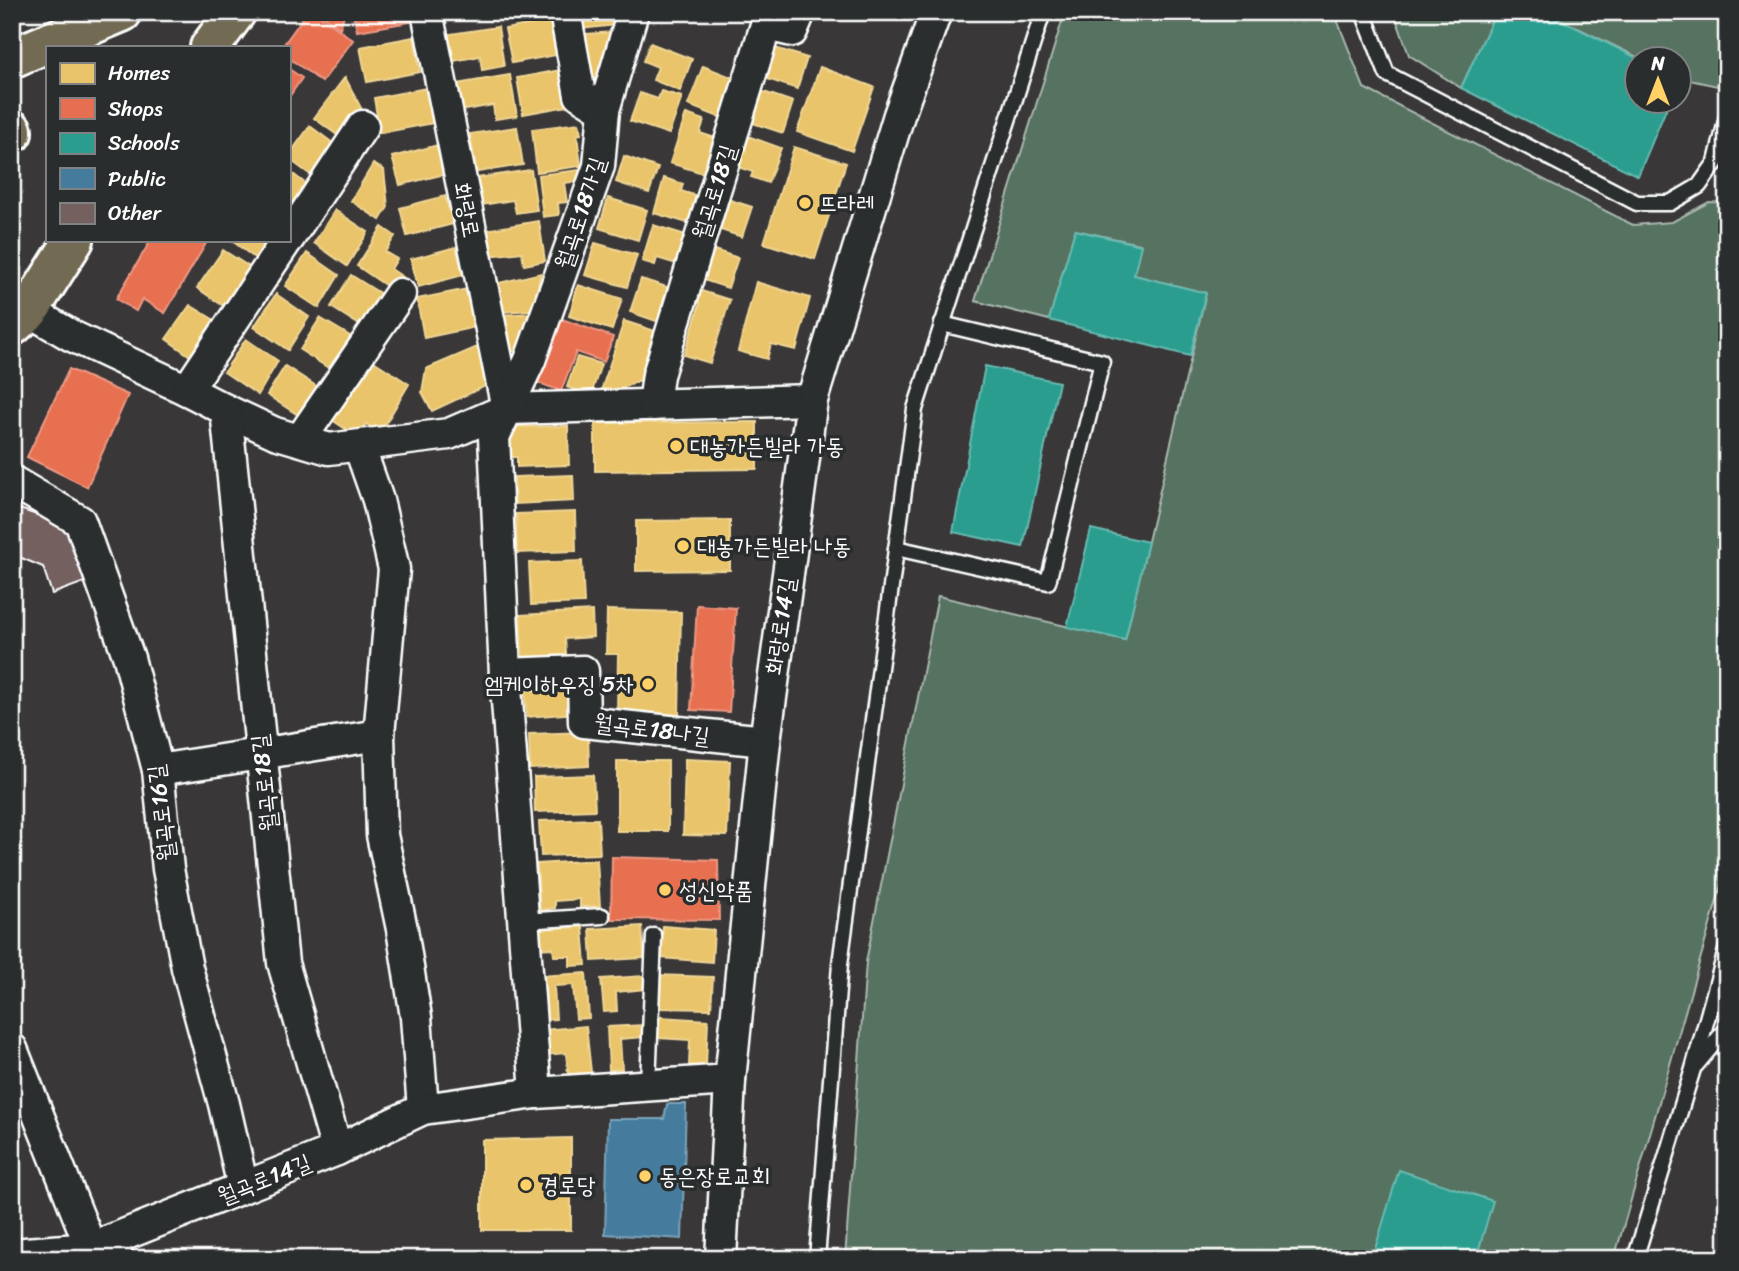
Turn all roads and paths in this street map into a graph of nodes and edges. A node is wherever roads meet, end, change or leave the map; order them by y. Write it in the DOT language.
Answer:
graph roads {
  1 [pos="122,12"];
  2 [pos="236,12"];
  3 [pos="426,12"];
  4 [pos="565,12"];
  5 [pos="633,12"];
  6 [pos="800,12"];
  7 [pos="936,12"];
  8 [pos="1043,12"];
  9 [pos="1363,12"];
  10 [pos="211,46"];
  11 [pos="12,58"];
  12 [pos="604,110"];
  13 [pos="1727,117"];
  14 [pos="363,126"];
  15 [pos="290,236"];
  16 [pos="73,242"];
  17 [pos="286,242"];
  18 [pos="400,294"];
  19 [pos="20,318"];
  20 [pos="942,324"];
  21 [pos="187,390"];
  22 [pos="812,400"];
  23 [pos="654,405"];
  24 [pos="507,409"];
  25 [pos="226,410"];
  26 [pos="300,440"];
  27 [pos="359,446"];
  28 [pos="12,481"];
  29 [pos="896,548"];
  30 [pos="505,674"];
  31 [pos="379,735"];
  32 [pos="765,741"];
  33 [pos="261,753"];
  34 [pos="158,770"];
  35 [pos="602,916"];
  36 [pos="523,922"];
  37 [pos="654,936"];
  38 [pos="1727,947"];
  39 [pos="1727,1028"];
  40 [pos="12,1049"];
  41 [pos="1693,1069"];
  42 [pos="730,1080"];
  43 [pos="648,1085"];
  44 [pos="536,1093"];
  45 [pos="423,1109"];
  46 [pos="337,1150"];
  47 [pos="243,1187"];
  48 [pos="123,1247"];
  49 [pos="91,1248"];
  50 [pos="12,1254"];
  51 [pos="721,1259"];
  52 [pos="817,1259"];
  53 [pos="1635,1259"];
  1 -- 11 [label="main road"];
  2 -- 10 [label="main road"];
  3 -- 24 [label="street, 화랑로"];
  4 -- 12 [label="street"];
  5 -- 12 [label="street, 월곡로18가길"];
  6 -- 23 [label="street, 월곡로18길"];
  7 -- 22 [label="street, 화랑로14길"];
  8 -- 20 [label="lane"];
  9 -- 13 [label="lane"];
  12 -- 24 [label="street, 월곡로18가길"];
  14 -- 15 [label="street"];
  16 -- 19 [label="main road"];
  17 -- 21 [label="street"];
  18 -- 26 [label="street"];
  19 -- 21 [label="street"];
  20 -- 29 [label="lane"];
  20 -- 29 [label="lane"];
  21 -- 25 [label="street"];
  22 -- 23 [label="street"];
  22 -- 32 [label="street, 화랑로14길"];
  23 -- 24 [label="street"];
  24 -- 27 [label="street"];
  24 -- 30 [label="street"];
  25 -- 26 [label="street"];
  25 -- 33 [label="street, 월곡로18길"];
  26 -- 27 [label="street"];
  27 -- 31 [label="street"];
  28 -- 34 [label="street, 월곡로16길"];
  29 -- 52 [label="lane"];
  30 -- 32 [label="street, 월곡로18나길"];
  30 -- 36 [label="street"];
  31 -- 33 [label="street"];
  31 -- 45 [label="street"];
  32 -- 42 [label="street, 화랑로14길"];
  33 -- 34 [label="street"];
  33 -- 46 [label="street, 월곡로18길"];
  34 -- 47 [label="street, 월곡로16길"];
  35 -- 36 [label="lane"];
  36 -- 44 [label="street"];
  37 -- 43 [label="lane"];
  38 -- 41 [label="lane"];
  39 -- 41 [label="lane"];
  40 -- 49 [label="street"];
  41 -- 53 [label="lane"];
  42 -- 43 [label="street, 월곡로14길"];
  42 -- 51 [label="street, 화랑로14길"];
  43 -- 44 [label="street, 월곡로14길"];
  44 -- 45 [label="street, 월곡로14길"];
  45 -- 46 [label="street, 월곡로14길"];
  46 -- 47 [label="street, 월곡로14길"];
  47 -- 48 [label="street, 월곡로14길"];
  48 -- 49 [label="street, 월곡로14길"];
  49 -- 50 [label="street"];
}
